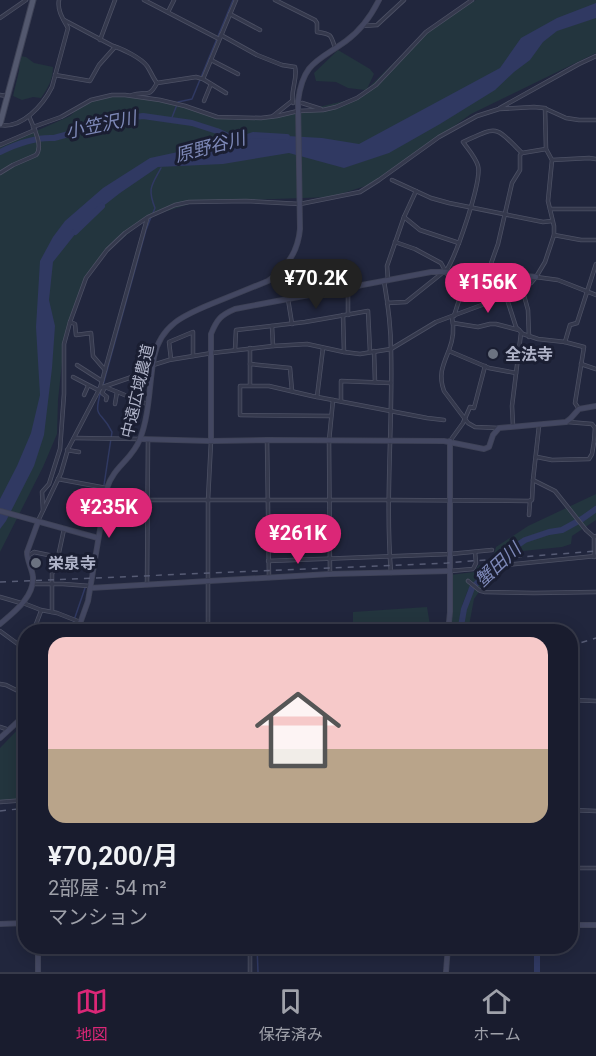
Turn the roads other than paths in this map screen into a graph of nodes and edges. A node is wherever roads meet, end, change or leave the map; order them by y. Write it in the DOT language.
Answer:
graph roads {
  1 [pos="26,0"];
  2 [pos="33,0"];
  3 [pos="59,0"];
  4 [pos="115,0"];
  5 [pos="144,0"];
  6 [pos="174,0"];
  7 [pos="236,0"];
  8 [pos="275,0"];
  9 [pos="378,0"];
  10 [pos="404,0"];
  11 [pos="472,0"];
  12 [pos="168,12"];
  13 [pos="230,14"];
  14 [pos="0,18"];
  15 [pos="64,20"];
  16 [pos="362,26"];
  17 [pos="260,30"];
  18 [pos="220,37"];
  19 [pos="100,40"];
  20 [pos="115,47"];
  21 [pos="335,48"];
  22 [pos="596,56"];
  23 [pos="211,60"];
  24 [pos="238,74"];
  25 [pos="55,75"];
  26 [pos="202,79"];
  27 [pos="157,83"];
  28 [pos="211,84"];
  29 [pos="226,93"];
  30 [pos="0,95"];
  31 [pos="7,96"];
  32 [pos="130,96"];
  33 [pos="204,101"];
  34 [pos="302,103"];
  35 [pos="545,108"];
  36 [pos="499,109"];
  37 [pos="323,110"];
  38 [pos="297,113"];
  39 [pos="29,116"];
  40 [pos="272,117"];
  41 [pos="596,120"];
  42 [pos="0,124"];
  43 [pos="34,128"];
  44 [pos="0,145"];
  45 [pos="546,149"];
  46 [pos="522,153"];
  47 [pos="596,159"];
  48 [pos="552,160"];
  49 [pos="0,173"];
  50 [pos="392,180"];
  51 [pos="416,191"];
  52 [pos="299,202"];
  53 [pos="471,207"];
  54 [pos="550,209"];
  55 [pos="596,209"];
  56 [pos="506,214"];
  57 [pos="148,217"];
  58 [pos="404,217"];
  59 [pos="552,220"];
  60 [pos="554,235"];
  61 [pos="596,240"];
  62 [pos="395,242"];
  63 [pos="459,243"];
  64 [pos="596,264"];
  65 [pos="444,271"];
  66 [pos="488,272"];
  67 [pos="536,278"];
  68 [pos="386,281"];
  69 [pos="348,287"];
  70 [pos="522,288"];
  71 [pos="587,291"];
  72 [pos="596,295"];
  73 [pos="506,296"];
  74 [pos="288,299"];
  75 [pos="491,302"];
  76 [pos="387,303"];
  77 [pos="343,315"];
  78 [pos="348,315"];
  79 [pos="453,317"];
  80 [pos="70,322"];
  81 [pos="453,322"];
  82 [pos="292,324"];
  83 [pos="272,326"];
  84 [pos="520,331"];
  85 [pos="530,337"];
  86 [pos="565,342"];
  87 [pos="273,346"];
  88 [pos="323,347"];
  89 [pos="250,348"];
  90 [pos="391,349"];
  91 [pos="235,350"];
  92 [pos="449,351"];
  93 [pos="344,352"];
  94 [pos="372,352"];
  95 [pos="212,353"];
  96 [pos="193,356"];
  97 [pos="171,360"];
  98 [pos="250,364"];
  99 [pos="581,364"];
  100 [pos="77,365"];
  101 [pos="153,365"];
  102 [pos="485,366"];
  103 [pos="596,369"];
  104 [pos="105,370"];
  105 [pos="516,373"];
  106 [pos="73,377"];
  107 [pos="102,381"];
  108 [pos="375,382"];
  109 [pos="391,383"];
  110 [pos="88,386"];
  111 [pos="250,386"];
  112 [pos="102,388"];
  113 [pos="292,391"];
  114 [pos="117,392"];
  115 [pos="84,395"];
  116 [pos="317,397"];
  117 [pos="106,400"];
  118 [pos="333,400"];
  119 [pos="341,401"];
  120 [pos="115,404"];
  121 [pos="147,404"];
  122 [pos="596,406"];
  123 [pos="579,409"];
  124 [pos="391,411"];
  125 [pos="331,416"];
  126 [pos="444,420"];
  127 [pos="464,420"];
  128 [pos="566,422"];
  129 [pos="513,426"];
  130 [pos="539,426"];
  131 [pos="499,428"];
  132 [pos="74,438"];
  133 [pos="140,439"];
  134 [pos="148,440"];
  135 [pos="267,440"];
  136 [pos="212,441"];
  137 [pos="329,441"];
  138 [pos="390,441"];
  139 [pos="450,441"];
  140 [pos="595,442"];
  141 [pos="68,450"];
  142 [pos="79,452"];
  143 [pos="536,457"];
  144 [pos="58,478"];
  145 [pos="533,480"];
  146 [pos="107,488"];
  147 [pos="147,500"];
  148 [pos="208,500"];
  149 [pos="389,500"];
  150 [pos="268,501"];
  151 [pos="329,501"];
  152 [pos="450,501"];
  153 [pos="531,501"];
  154 [pos="43,510"];
  155 [pos="0,511"];
  156 [pos="529,515"];
  157 [pos="38,522"];
  158 [pos="64,529"];
  159 [pos="595,536"];
  160 [pos="98,538"];
  161 [pos="492,550"];
  162 [pos="475,552"];
  163 [pos="450,554"];
  164 [pos="389,556"];
  165 [pos="27,557"];
  166 [pos="58,557"];
  167 [pos="595,557"];
  168 [pos="329,559"];
  169 [pos="268,561"];
  170 [pos="450,571"];
  171 [pos="391,573"];
  172 [pos="330,574"];
  173 [pos="269,578"];
  174 [pos="208,580"];
  175 [pos="468,580"];
  176 [pos="32,584"];
  177 [pos="51,584"];
  178 [pos="147,585"];
  179 [pos="91,587"];
  180 [pos="480,590"];
  181 [pos="596,592"];
  182 [pos="0,597"];
  183 [pos="22,603"];
  184 [pos="41,610"];
  185 [pos="52,612"];
  186 [pos="80,622"];
  187 [pos="0,624"];
  188 [pos="36,624"];
  189 [pos="208,624"];
  190 [pos="449,624"];
  191 [pos="0,631"];
  192 [pos="18,645"];
  193 [pos="0,684"];
  194 [pos="18,691"];
  195 [pos="578,700"];
  196 [pos="596,701"];
  197 [pos="18,722"];
  198 [pos="0,727"];
  199 [pos="9,730"];
  200 [pos="0,738"];
  201 [pos="18,801"];
  202 [pos="0,802"];
  203 [pos="578,810"];
  204 [pos="596,811"];
  205 [pos="578,868"];
  206 [pos="596,868"];
  207 [pos="18,923"];
  208 [pos="0,924"];
  209 [pos="578,925"];
  210 [pos="596,925"];
  211 [pos="38,954"];
  212 [pos="250,954"];
  213 [pos="447,954"];
  214 [pos="38,972"];
  215 [pos="250,972"];
  216 [pos="446,972"];
  1 -- 14 [label="street"];
  2 -- 31 [label="main road"];
  3 -- 15 [label="street"];
  4 -- 19 [label="street"];
  5 -- 12 [label="street"];
  6 -- 12 [label="street"];
  7 -- 13 [label="street"];
  8 -- 21 [label="street"];
  9 -- 16 [label="street, 中遠広域農道"];
  10 -- 16 [label="street"];
  11 -- 37 [label="street"];
  12 -- 18 [label="street"];
  13 -- 17 [label="street"];
  13 -- 18 [label="street"];
  15 -- 19 [label="street"];
  15 -- 25 [label="street"];
  16 -- 21 [label="street, 中遠広域農道"];
  18 -- 23 [label="street"];
  18 -- 40 [label="street"];
  19 -- 20 [label="street"];
  20 -- 25 [label="street"];
  20 -- 27 [label="street"];
  21 -- 38 [label="street, 中遠広域農道"];
  22 -- 36 [label="street"];
  23 -- 24 [label="street"];
  23 -- 26 [label="street"];
  25 -- 39 [label="street"];
  26 -- 27 [label="street"];
  26 -- 28 [label="street"];
  27 -- 32 [label="street"];
  28 -- 29 [label="street"];
  28 -- 33 [label="street"];
  30 -- 31 [label="street"];
  31 -- 42 [label="main road"];
  32 -- 40 [label="street"];
  32 -- 43 [label="street"];
  34 -- 37 [label="street"];
  35 -- 36 [label="street"];
  35 -- 41 [label="street"];
  35 -- 45 [label="street"];
  36 -- 52 [label="street"];
  37 -- 38 [label="street"];
  38 -- 40 [label="street"];
  38 -- 52 [label="street, 中遠広域農道"];
  39 -- 42 [label="street"];
  39 -- 43 [label="street"];
  43 -- 44 [label="street"];
  43 -- 49 [label="street"];
  45 -- 46 [label="street"];
  45 -- 48 [label="street"];
  46 -- 53 [label="street"];
  46 -- 56 [label="street"];
  47 -- 48 [label="street"];
  48 -- 54 [label="street"];
  50 -- 51 [label="street"];
  51 -- 53 [label="street"];
  51 -- 58 [label="street"];
  52 -- 57 [label="street"];
  52 -- 101 [label="street, 中遠広域農道"];
  53 -- 56 [label="street"];
  53 -- 63 [label="street"];
  54 -- 55 [label="street"];
  54 -- 59 [label="street"];
  56 -- 59 [label="street"];
  56 -- 66 [label="street"];
  57 -- 80 [label="street"];
  57 -- 104 [label="street"];
  58 -- 62 [label="street"];
  58 -- 63 [label="street"];
  59 -- 60 [label="street"];
  60 -- 61 [label="street"];
  60 -- 67 [label="street"];
  62 -- 65 [label="street"];
  62 -- 68 [label="street"];
  63 -- 65 [label="street"];
  64 -- 71 [label="street"];
  65 -- 66 [label="street"];
  65 -- 68 [label="street"];
  65 -- 76 [label="street"];
  65 -- 79 [label="street"];
  66 -- 67 [label="street"];
  66 -- 75 [label="street"];
  67 -- 70 [label="street"];
  67 -- 71 [label="street"];
  68 -- 69 [label="street"];
  68 -- 76 [label="street"];
  69 -- 74 [label="street"];
  69 -- 78 [label="street"];
  70 -- 73 [label="street"];
  70 -- 85 [label="street"];
  71 -- 72 [label="street"];
  71 -- 86 [label="street"];
  73 -- 75 [label="street"];
  73 -- 84 [label="street"];
  74 -- 82 [label="street"];
  74 -- 95 [label="street"];
  75 -- 79 [label="street"];
  76 -- 90 [label="street"];
  77 -- 78 [label="street"];
  77 -- 82 [label="street"];
  77 -- 93 [label="street"];
  78 -- 94 [label="street"];
  79 -- 81 [label="street"];
  79 -- 90 [label="street"];
  80 -- 104 [label="street"];
  80 -- 154 [label="street"];
  81 -- 84 [label="street"];
  81 -- 92 [label="street"];
  82 -- 83 [label="street"];
  83 -- 87 [label="street"];
  83 -- 91 [label="street"];
  84 -- 85 [label="street"];
  84 -- 105 [label="street"];
  85 -- 86 [label="street"];
  86 -- 99 [label="street"];
  87 -- 88 [label="street"];
  87 -- 89 [label="street"];
  88 -- 93 [label="street"];
  88 -- 116 [label="street"];
  89 -- 91 [label="street"];
  89 -- 98 [label="street"];
  90 -- 94 [label="street"];
  90 -- 109 [label="street"];
  91 -- 95 [label="street"];
  92 -- 102 [label="street"];
  92 -- 127 [label="street"];
  93 -- 94 [label="street"];
  94 -- 108 [label="street"];
  95 -- 96 [label="street"];
  95 -- 136 [label="street"];
  96 -- 97 [label="street"];
  96 -- 97 [label="street"];
  97 -- 101 [label="street"];
  98 -- 111 [label="street"];
  98 -- 113 [label="street"];
  99 -- 103 [label="street"];
  99 -- 123 [label="street"];
  100 -- 107 [label="street"];
  101 -- 112 [label="street"];
  101 -- 121 [label="street, 中遠広域農道"];
  102 -- 105 [label="street"];
  102 -- 127 [label="street"];
  104 -- 107 [label="street"];
  105 -- 129 [label="street"];
  106 -- 110 [label="street"];
  107 -- 112 [label="street"];
  108 -- 109 [label="street"];
  108 -- 119 [label="street"];
  109 -- 124 [label="street"];
  110 -- 112 [label="street"];
  110 -- 115 [label="street"];
  111 -- 113 [label="street"];
  111 -- 125 [label="street"];
  112 -- 114 [label="street"];
  112 -- 117 [label="street"];
  112 -- 132 [label="street"];
  113 -- 116 [label="street"];
  114 -- 120 [label="street"];
  114 -- 121 [label="street"];
  116 -- 118 [label="street"];
  118 -- 119 [label="street"];
  118 -- 125 [label="street"];
  119 -- 124 [label="street"];
  121 -- 133 [label="street, 中遠広域農道"];
  122 -- 123 [label="street"];
  123 -- 128 [label="street"];
  124 -- 126 [label="street"];
  124 -- 138 [label="street"];
  125 -- 137 [label="street"];
  127 -- 131 [label="street"];
  127 -- 139 [label="street"];
  128 -- 130 [label="street"];
  128 -- 140 [label="street"];
  129 -- 130 [label="street"];
  129 -- 131 [label="street"];
  130 -- 143 [label="street"];
  131 -- 139 [label="street"];
  132 -- 133 [label="street"];
  132 -- 141 [label="street"];
  133 -- 134 [label="street"];
  133 -- 146 [label="street, 中遠広域農道"];
  134 -- 136 [label="street"];
  134 -- 147 [label="street"];
  135 -- 136 [label="street"];
  135 -- 137 [label="street"];
  135 -- 150 [label="street"];
  136 -- 148 [label="street"];
  137 -- 138 [label="street"];
  137 -- 151 [label="street"];
  138 -- 139 [label="street"];
  138 -- 149 [label="street"];
  139 -- 152 [label="street"];
  140 -- 143 [label="street"];
  141 -- 142 [label="street"];
  141 -- 144 [label="street"];
  143 -- 145 [label="street"];
  144 -- 146 [label="street"];
  144 -- 154 [label="street"];
  145 -- 153 [label="street"];
  145 -- 159 [label="street"];
  146 -- 160 [label="street, 中遠広域農道"];
  147 -- 148 [label="street"];
  147 -- 178 [label="street"];
  148 -- 150 [label="street"];
  148 -- 174 [label="street"];
  149 -- 151 [label="street"];
  149 -- 152 [label="street"];
  149 -- 164 [label="street"];
  150 -- 151 [label="street"];
  150 -- 169 [label="street"];
  151 -- 168 [label="street"];
  152 -- 153 [label="street"];
  152 -- 163 [label="street"];
  153 -- 156 [label="street"];
  154 -- 157 [label="street"];
  155 -- 157 [label="street"];
  157 -- 158 [label="street"];
  157 -- 165 [label="street"];
  158 -- 160 [label="street"];
  158 -- 166 [label="street"];
  159 -- 167 [label="street"];
  160 -- 179 [label="street, 中遠広域農道"];
  161 -- 162 [label="street"];
  162 -- 163 [label="street"];
  162 -- 170 [label="street"];
  163 -- 164 [label="street"];
  163 -- 170 [label="street"];
  164 -- 168 [label="street"];
  164 -- 171 [label="street"];
  165 -- 166 [label="street"];
  165 -- 176 [label="street"];
  166 -- 177 [label="street"];
  167 -- 180 [label="street"];
  168 -- 169 [label="street"];
  168 -- 172 [label="street"];
  169 -- 173 [label="street"];
  170 -- 171 [label="street"];
  170 -- 190 [label="street"];
  171 -- 172 [label="street"];
  172 -- 173 [label="street"];
  173 -- 174 [label="street"];
  174 -- 178 [label="street"];
  174 -- 189 [label="street"];
  175 -- 180 [label="street"];
  176 -- 177 [label="street"];
  176 -- 183 [label="street"];
  177 -- 179 [label="street"];
  177 -- 185 [label="street"];
  178 -- 179 [label="street"];
  179 -- 186 [label="street, 中遠広域農道"];
  180 -- 181 [label="street"];
  182 -- 183 [label="street"];
  183 -- 184 [label="street"];
  183 -- 187 [label="street"];
  184 -- 185 [label="street"];
  184 -- 188 [label="street"];
  185 -- 186 [label="street"];
  191 -- 192 [label="street"];
  193 -- 194 [label="street"];
  195 -- 196 [label="street"];
  197 -- 199 [label="street"];
  198 -- 199 [label="street"];
  199 -- 200 [label="street"];
  201 -- 202 [label="street"];
  203 -- 204 [label="street"];
  205 -- 206 [label="street"];
  207 -- 208 [label="street"];
  209 -- 210 [label="street"];
  211 -- 214 [label="street"];
  212 -- 215 [label="street"];
  213 -- 216 [label="street"];
}
